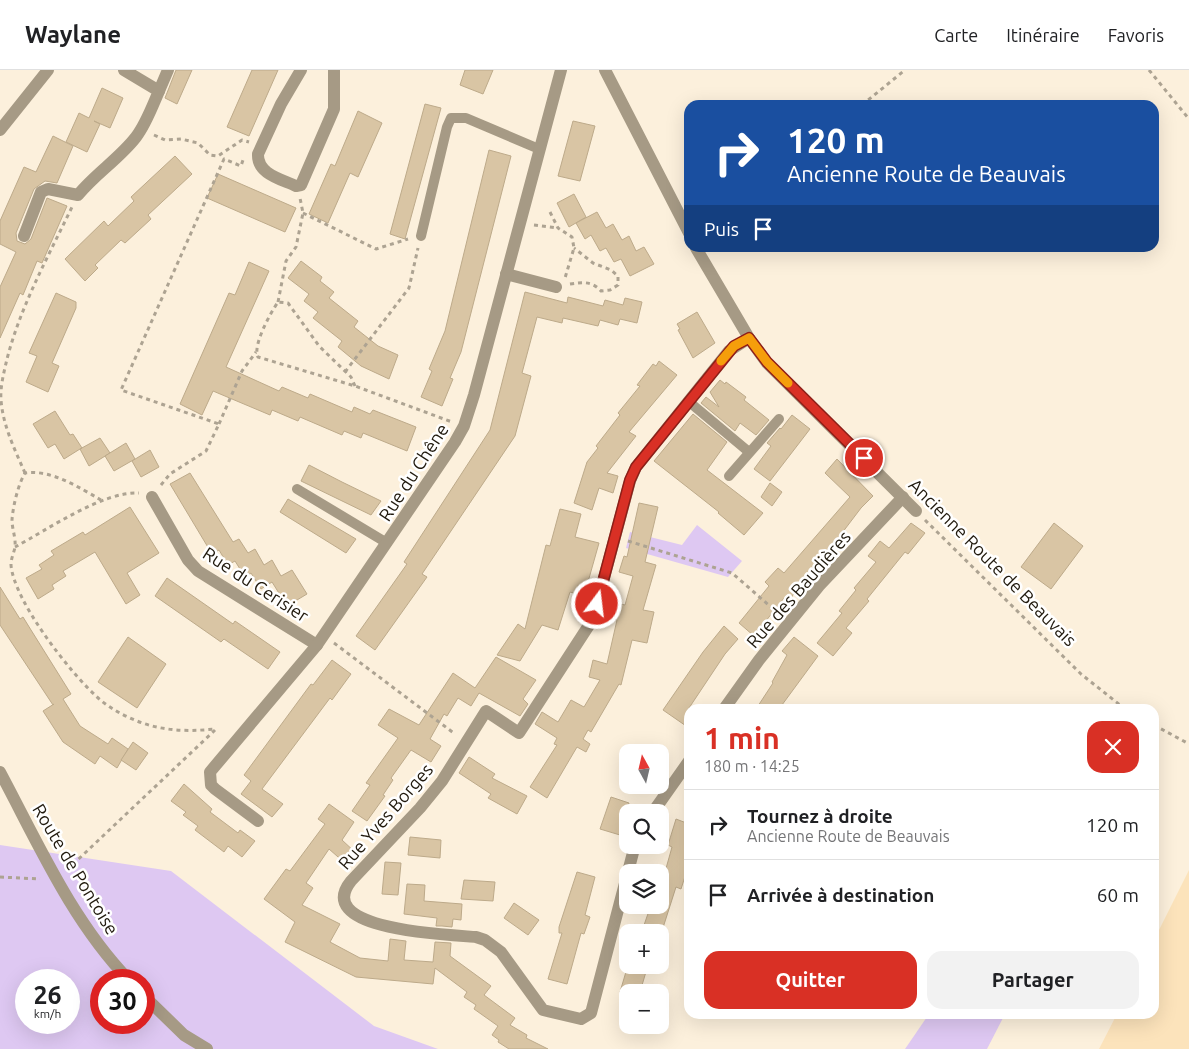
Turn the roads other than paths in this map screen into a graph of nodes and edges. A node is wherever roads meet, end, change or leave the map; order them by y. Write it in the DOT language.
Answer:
graph roads {
  1 [pos="48,70"];
  2 [pos="124,70"];
  3 [pos="168,70"];
  4 [pos="301,70"];
  5 [pos="334,70"];
  6 [pos="561,70"];
  7 [pos="605,70"];
  8 [pos="159,92"];
  9 [pos="0,130"];
  10 [pos="538,149"];
  11 [pos="684,223"];
  12 [pos="24,236"];
  13 [pos="422,236"];
  14 [pos="698,252"];
  15 [pos="506,274"];
  16 [pos="556,287"];
  17 [pos="749,338"];
  18 [pos="688,401"];
  19 [pos="779,419"];
  20 [pos="749,452"];
  21 [pos="729,476"];
  22 [pos="297,489"];
  23 [pos="152,497"];
  24 [pos="903,497"];
  25 [pos="916,511"];
  26 [pos="387,543"];
  27 [pos="320,640"];
  28 [pos="727,704"];
  29 [pos="684,768"];
  30 [pos="0,772"];
  31 [pos="659,804"];
  32 [pos="258,821"];
  33 [pos="633,854"];
  34 [pos="120,969"];
  35 [pos="155,1007"];
  36 [pos="207,1049"];
  1 -- 9 [label="street"];
  2 -- 8 [label="street"];
  3 -- 8 [label="street"];
  4 -- 5 [label="street"];
  6 -- 10 [label="street, Rue du Chêne"];
  7 -- 11 [label="street"];
  8 -- 12 [label="street"];
  10 -- 13 [label="lane"];
  10 -- 15 [label="street, Rue du Chêne"];
  14 -- 17 [label="street, Ancienne Route de Beauvais"];
  15 -- 16 [label="street"];
  15 -- 26 [label="street, Rue du Chêne"];
  17 -- 18 [label="street, Rue Yves Borges"];
  17 -- 24 [label="street, Ancienne Route de Beauvais"];
  18 -- 20 [label="lane"];
  18 -- 33 [label="street, Rue Yves Borges"];
  19 -- 20 [label="lane"];
  20 -- 21 [label="lane"];
  22 -- 26 [label="lane"];
  23 -- 27 [label="street, Rue du Cerisier"];
  24 -- 25 [label="street, Ancienne Route de Beauvais"];
  24 -- 28 [label="street, Rue des Baudières"];
  26 -- 27 [label="street, Rue du Chêne"];
  27 -- 32 [label="street, Rue du Chêne"];
  29 -- 31 [label="street"];
  30 -- 34 [label="street, Route de Pontoise"];
  35 -- 36 [label="street"];
}
